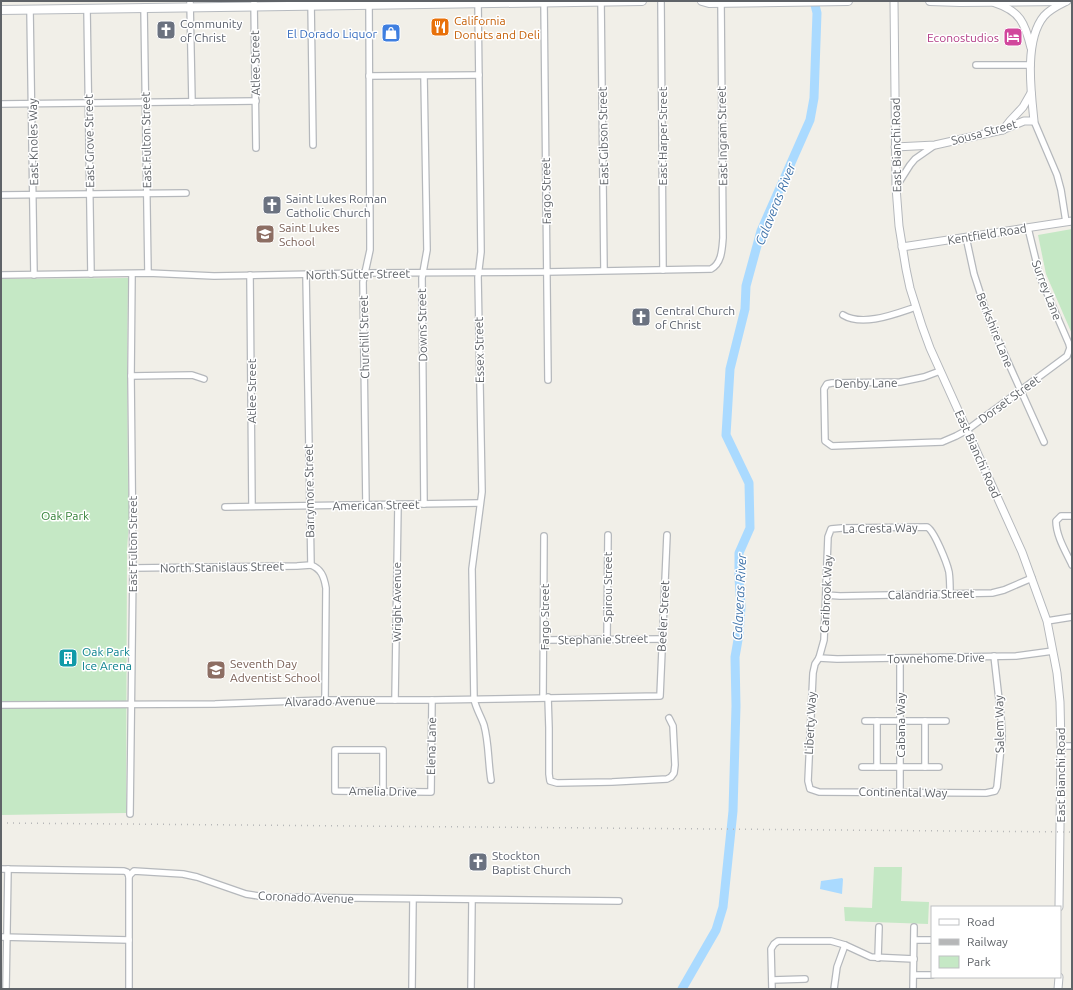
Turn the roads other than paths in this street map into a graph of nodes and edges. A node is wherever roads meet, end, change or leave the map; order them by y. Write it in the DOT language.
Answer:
graph roads {
  1 [pos="601,1"];
  2 [pos="642,1"];
  3 [pos="660,1"];
  4 [pos="702,1"];
  5 [pos="848,1"];
  6 [pos="894,1"];
  7 [pos="930,1"];
  8 [pos="1066,1"];
  9 [pos="478,2"];
  10 [pos="544,2"];
  11 [pos="787,2"];
  12 [pos="992,2"];
  13 [pos="311,3"];
  14 [pos="369,3"];
  15 [pos="721,3"];
  16 [pos="126,4"];
  17 [pos="190,4"];
  18 [pos="254,4"];
  19 [pos="144,7"];
  20 [pos="87,9"];
  21 [pos="1,10"];
  22 [pos="30,10"];
  23 [pos="1031,48"];
  24 [pos="976,65"];
  25 [pos="1031,65"];
  26 [pos="479,75"];
  27 [pos="369,76"];
  28 [pos="424,76"];
  29 [pos="1031,93"];
  30 [pos="256,101"];
  31 [pos="192,102"];
  32 [pos="89,103"];
  33 [pos="145,103"];
  34 [pos="1,104"];
  35 [pos="32,104"];
  36 [pos="1034,121"];
  37 [pos="1004,130"];
  38 [pos="935,145"];
  39 [pos="313,146"];
  40 [pos="895,146"];
  41 [pos="256,148"];
  42 [pos="896,188"];
  43 [pos="147,193"];
  44 [pos="186,193"];
  45 [pos="34,194"];
  46 [pos="90,194"];
  47 [pos="1,195"];
  48 [pos="1069,221"];
  49 [pos="1028,228"];
  50 [pos="966,237"];
  51 [pos="902,247"];
  52 [pos="715,267"];
  53 [pos="604,270"];
  54 [pos="663,270"];
  55 [pos="423,272"];
  56 [pos="478,272"];
  57 [pos="546,272"];
  58 [pos="365,273"];
  59 [pos="91,274"];
  60 [pos="132,274"];
  61 [pos="148,274"];
  62 [pos="1,275"];
  63 [pos="34,275"];
  64 [pos="250,275"];
  65 [pos="306,275"];
  66 [pos="916,307"];
  67 [pos="843,315"];
  68 [pos="1069,352"];
  69 [pos="940,371"];
  70 [pos="131,376"];
  71 [pos="204,379"];
  72 [pos="548,380"];
  73 [pos="1021,390"];
  74 [pos="967,430"];
  75 [pos="1044,442"];
  76 [pos="827,443"];
  77 [pos="480,503"];
  78 [pos="424,504"];
  79 [pos="366,505"];
  80 [pos="398,505"];
  81 [pos="252,506"];
  82 [pos="309,506"];
  83 [pos="224,507"];
  84 [pos="1072,516"];
  85 [pos="832,529"];
  86 [pos="608,535"];
  87 [pos="667,535"];
  88 [pos="544,536"];
  89 [pos="311,565"];
  90 [pos="1072,565"];
  91 [pos="133,568"];
  92 [pos="1032,578"];
  93 [pos="950,594"];
  94 [pos="826,595"];
  95 [pos="1072,617"];
  96 [pos="1047,621"];
  97 [pos="607,638"];
  98 [pos="662,639"];
  99 [pos="544,640"];
  100 [pos="1053,651"];
  101 [pos="994,656"];
  102 [pos="819,658"];
  103 [pos="900,658"];
  104 [pos="660,696"];
  105 [pos="545,697"];
  106 [pos="474,699"];
  107 [pos="325,700"];
  108 [pos="395,700"];
  109 [pos="432,700"];
  110 [pos="131,704"];
  111 [pos="1,705"];
  112 [pos="669,718"];
  113 [pos="865,720"];
  114 [pos="877,721"];
  115 [pos="925,721"];
  116 [pos="946,721"];
  117 [pos="900,722"];
  118 [pos="1061,746"];
  119 [pos="1072,746"];
  120 [pos="862,767"];
  121 [pos="877,767"];
  122 [pos="900,767"];
  123 [pos="925,767"];
  124 [pos="939,767"];
  125 [pos="491,780"];
  126 [pos="810,789"];
  127 [pos="383,791"];
  128 [pos="995,791"];
  129 [pos="431,792"];
  130 [pos="900,792"];
  131 [pos="130,814"];
  132 [pos="1,869"];
  133 [pos="8,869"];
  134 [pos="129,876"];
  135 [pos="413,899"];
  136 [pos="472,900"];
  137 [pos="619,901"];
  138 [pos="1059,906"];
  139 [pos="879,927"];
  140 [pos="914,927"];
  141 [pos="4,937"];
  142 [pos="129,940"];
  143 [pos="914,940"];
  144 [pos="931,940"];
  145 [pos="845,945"];
  146 [pos="878,958"];
  147 [pos="914,959"];
  148 [pos="914,975"];
  149 [pos="931,975"];
  150 [pos="1059,978"];
  151 [pos="804,979"];
  152 [pos="772,980"];
  153 [pos="6,989"];
  154 [pos="128,989"];
  155 [pos="412,989"];
  156 [pos="472,989"];
  157 [pos="772,989"];
  158 [pos="834,989"];
  159 [pos="913,989"];
  160 [pos="1058,989"];
  1 -- 2 [label="main road"];
  1 -- 10 [label="main road"];
  1 -- 53 [label="street, East Gibson Street"];
  3 -- 54 [label="street, East Harper Street"];
  4 -- 15 [label="main road"];
  5 -- 11 [label="main road"];
  6 -- 40 [label="street, East Bianchi Road"];
  7 -- 12 [label="main road"];
  8 -- 12 [label="main road"];
  8 -- 23 [label="street"];
  9 -- 10 [label="main road"];
  9 -- 14 [label="main road"];
  9 -- 26 [label="street, Essex Street"];
  10 -- 57 [label="street, Fargo Street"];
  11 -- 15 [label="main road"];
  12 -- 23 [label="street"];
  13 -- 14 [label="main road"];
  13 -- 18 [label="main road"];
  13 -- 39 [label="street"];
  14 -- 27 [label="street, Churchill Street"];
  15 -- 52 [label="street, East Ingram Street"];
  16 -- 19 [label="main road"];
  16 -- 20 [label="main road"];
  17 -- 18 [label="main road"];
  17 -- 19 [label="main road"];
  17 -- 31 [label="street"];
  18 -- 30 [label="street, Atlee Street"];
  19 -- 33 [label="street, East Fulton Street"];
  20 -- 22 [label="main road"];
  20 -- 32 [label="street, East Grove Street"];
  21 -- 22 [label="main road"];
  22 -- 35 [label="street, East Knoles Way"];
  23 -- 25 [label="street"];
  24 -- 25 [label="street"];
  25 -- 29 [label="street"];
  26 -- 28 [label="street"];
  26 -- 56 [label="street, Essex Street"];
  27 -- 28 [label="street"];
  27 -- 58 [label="street, Churchill Street"];
  28 -- 55 [label="street, Downs Street"];
  29 -- 36 [label="street"];
  29 -- 37 [label="street"];
  30 -- 31 [label="street"];
  30 -- 41 [label="street, Atlee Street"];
  31 -- 33 [label="street"];
  32 -- 33 [label="street"];
  32 -- 35 [label="street"];
  32 -- 46 [label="street, East Grove Street"];
  33 -- 43 [label="street, East Fulton Street"];
  34 -- 35 [label="street"];
  35 -- 45 [label="street, East Knoles Way"];
  36 -- 37 [label="street, Sousa Street"];
  36 -- 48 [label="street"];
  37 -- 38 [label="street, Sousa Street"];
  38 -- 40 [label="street, Sousa Street"];
  38 -- 42 [label="street, Sousa Street"];
  40 -- 42 [label="street, East Bianchi Road"];
  42 -- 51 [label="street, East Bianchi Road"];
  43 -- 44 [label="street"];
  43 -- 46 [label="street"];
  43 -- 61 [label="street, East Fulton Street"];
  45 -- 46 [label="street"];
  45 -- 47 [label="street"];
  45 -- 63 [label="street, East Knoles Way"];
  46 -- 59 [label="street, East Grove Street"];
  48 -- 49 [label="street, Kentfield Road"];
  49 -- 50 [label="street, Kentfield Road"];
  49 -- 68 [label="street, Surrey Lane"];
  50 -- 51 [label="street, Kentfield Road"];
  50 -- 73 [label="street, Berkshire Lane"];
  51 -- 66 [label="street, East Bianchi Road"];
  52 -- 54 [label="street, North Sutter Street"];
  53 -- 54 [label="street, North Sutter Street"];
  53 -- 57 [label="street, North Sutter Street"];
  55 -- 56 [label="street, North Sutter Street"];
  55 -- 58 [label="street, North Sutter Street"];
  55 -- 78 [label="street, Downs Street"];
  56 -- 57 [label="street, North Sutter Street"];
  56 -- 77 [label="street, Essex Street"];
  57 -- 72 [label="street, Fargo Street"];
  58 -- 65 [label="street, North Sutter Street"];
  58 -- 79 [label="street, Churchill Street"];
  59 -- 60 [label="street, North Sutter Street"];
  59 -- 63 [label="street, North Sutter Street"];
  60 -- 61 [label="street, North Sutter Street"];
  60 -- 70 [label="street, East Fulton Street"];
  61 -- 64 [label="street, North Sutter Street"];
  62 -- 63 [label="street, North Sutter Street"];
  64 -- 65 [label="street, North Sutter Street"];
  64 -- 81 [label="street, Atlee Street"];
  65 -- 82 [label="street, Barrymore Street"];
  66 -- 67 [label="street"];
  66 -- 69 [label="street, East Bianchi Road"];
  68 -- 73 [label="street, Dorset Street"];
  69 -- 74 [label="street, East Bianchi Road"];
  69 -- 76 [label="street, Denby Lane"];
  70 -- 71 [label="street"];
  70 -- 91 [label="street, East Fulton Street"];
  73 -- 74 [label="street, Dorset Street"];
  73 -- 75 [label="street, Berkshire Lane"];
  74 -- 76 [label="street, Dorset Street"];
  74 -- 92 [label="street, East Bianchi Road"];
  77 -- 78 [label="street, American Street"];
  77 -- 106 [label="street, Essex Street"];
  78 -- 80 [label="street, American Street"];
  79 -- 80 [label="street, American Street"];
  79 -- 82 [label="street, American Street"];
  80 -- 108 [label="street, Wright Avenue"];
  81 -- 82 [label="street, American Street"];
  81 -- 83 [label="street, American Street"];
  82 -- 89 [label="street, Barrymore Street"];
  84 -- 90 [label="street"];
  85 -- 93 [label="street, La Cresta Way"];
  85 -- 94 [label="street, Caribrook Way"];
  86 -- 97 [label="street, Spirou Street"];
  87 -- 98 [label="street, Beeler Street"];
  88 -- 99 [label="street, Fargo Street"];
  89 -- 91 [label="street, North Stanislaus Street"];
  89 -- 107 [label="street"];
  91 -- 110 [label="street, East Fulton Street"];
  92 -- 93 [label="street, Calandria Street"];
  92 -- 96 [label="street, East Bianchi Road"];
  93 -- 94 [label="street, Calandria Street"];
  94 -- 102 [label="street, Caribrook Way"];
  95 -- 96 [label="street"];
  96 -- 100 [label="street, East Bianchi Road"];
  97 -- 98 [label="street, Stephanie Street"];
  97 -- 99 [label="street, Stephanie Street"];
  98 -- 104 [label="street, Beeler Street"];
  99 -- 105 [label="street, Fargo Street"];
  100 -- 101 [label="street, Townehome Drive"];
  100 -- 118 [label="street, East Bianchi Road"];
  101 -- 103 [label="street, Townehome Drive"];
  101 -- 128 [label="street, Salem Way"];
  102 -- 103 [label="street, Townehome Drive"];
  102 -- 126 [label="street, Liberty Way"];
  103 -- 117 [label="street, Cabana Way"];
  104 -- 105 [label="street, Alvarado Avenue"];
  105 -- 106 [label="street, Alvarado Avenue"];
  105 -- 112 [label="street, Fargo Street"];
  106 -- 109 [label="street, Alvarado Avenue"];
  106 -- 125 [label="street, Essex Street"];
  107 -- 108 [label="street, Alvarado Avenue"];
  107 -- 110 [label="street, Alvarado Avenue"];
  108 -- 109 [label="street, Alvarado Avenue"];
  109 -- 129 [label="street, Elena Lane"];
  110 -- 111 [label="street, Alvarado Avenue"];
  110 -- 131 [label="street, East Fulton Street"];
  113 -- 114 [label="street"];
  114 -- 117 [label="street"];
  114 -- 121 [label="street"];
  115 -- 116 [label="street"];
  115 -- 117 [label="street"];
  115 -- 123 [label="street"];
  117 -- 122 [label="street, Cabana Way"];
  118 -- 119 [label="street"];
  118 -- 138 [label="street, East Bianchi Road"];
  120 -- 121 [label="street"];
  121 -- 122 [label="street"];
  122 -- 123 [label="street"];
  122 -- 130 [label="street, Cabana Way"];
  123 -- 124 [label="street"];
  126 -- 130 [label="street, Continental Way"];
  127 -- 127 [label="street, Amelia Drive"];
  127 -- 129 [label="street, Amelia Drive"];
  128 -- 130 [label="street, Continental Way"];
  132 -- 133 [label="street"];
  133 -- 134 [label="street"];
  133 -- 141 [label="street"];
  134 -- 135 [label="street, Coronado Avenue"];
  134 -- 142 [label="street"];
  135 -- 136 [label="street, Coronado Avenue"];
  135 -- 155 [label="street"];
  136 -- 137 [label="street, Coronado Avenue"];
  136 -- 156 [label="street"];
  139 -- 146 [label="street"];
  140 -- 143 [label="street"];
  141 -- 142 [label="street"];
  141 -- 153 [label="street"];
  142 -- 154 [label="street"];
  143 -- 144 [label="street"];
  143 -- 147 [label="street"];
  145 -- 146 [label="street"];
  145 -- 152 [label="street"];
  145 -- 158 [label="street"];
  146 -- 147 [label="street"];
  147 -- 148 [label="street"];
  148 -- 149 [label="street"];
  148 -- 159 [label="street"];
  150 -- 160 [label="street"];
  151 -- 152 [label="street"];
  152 -- 157 [label="street"];
}
